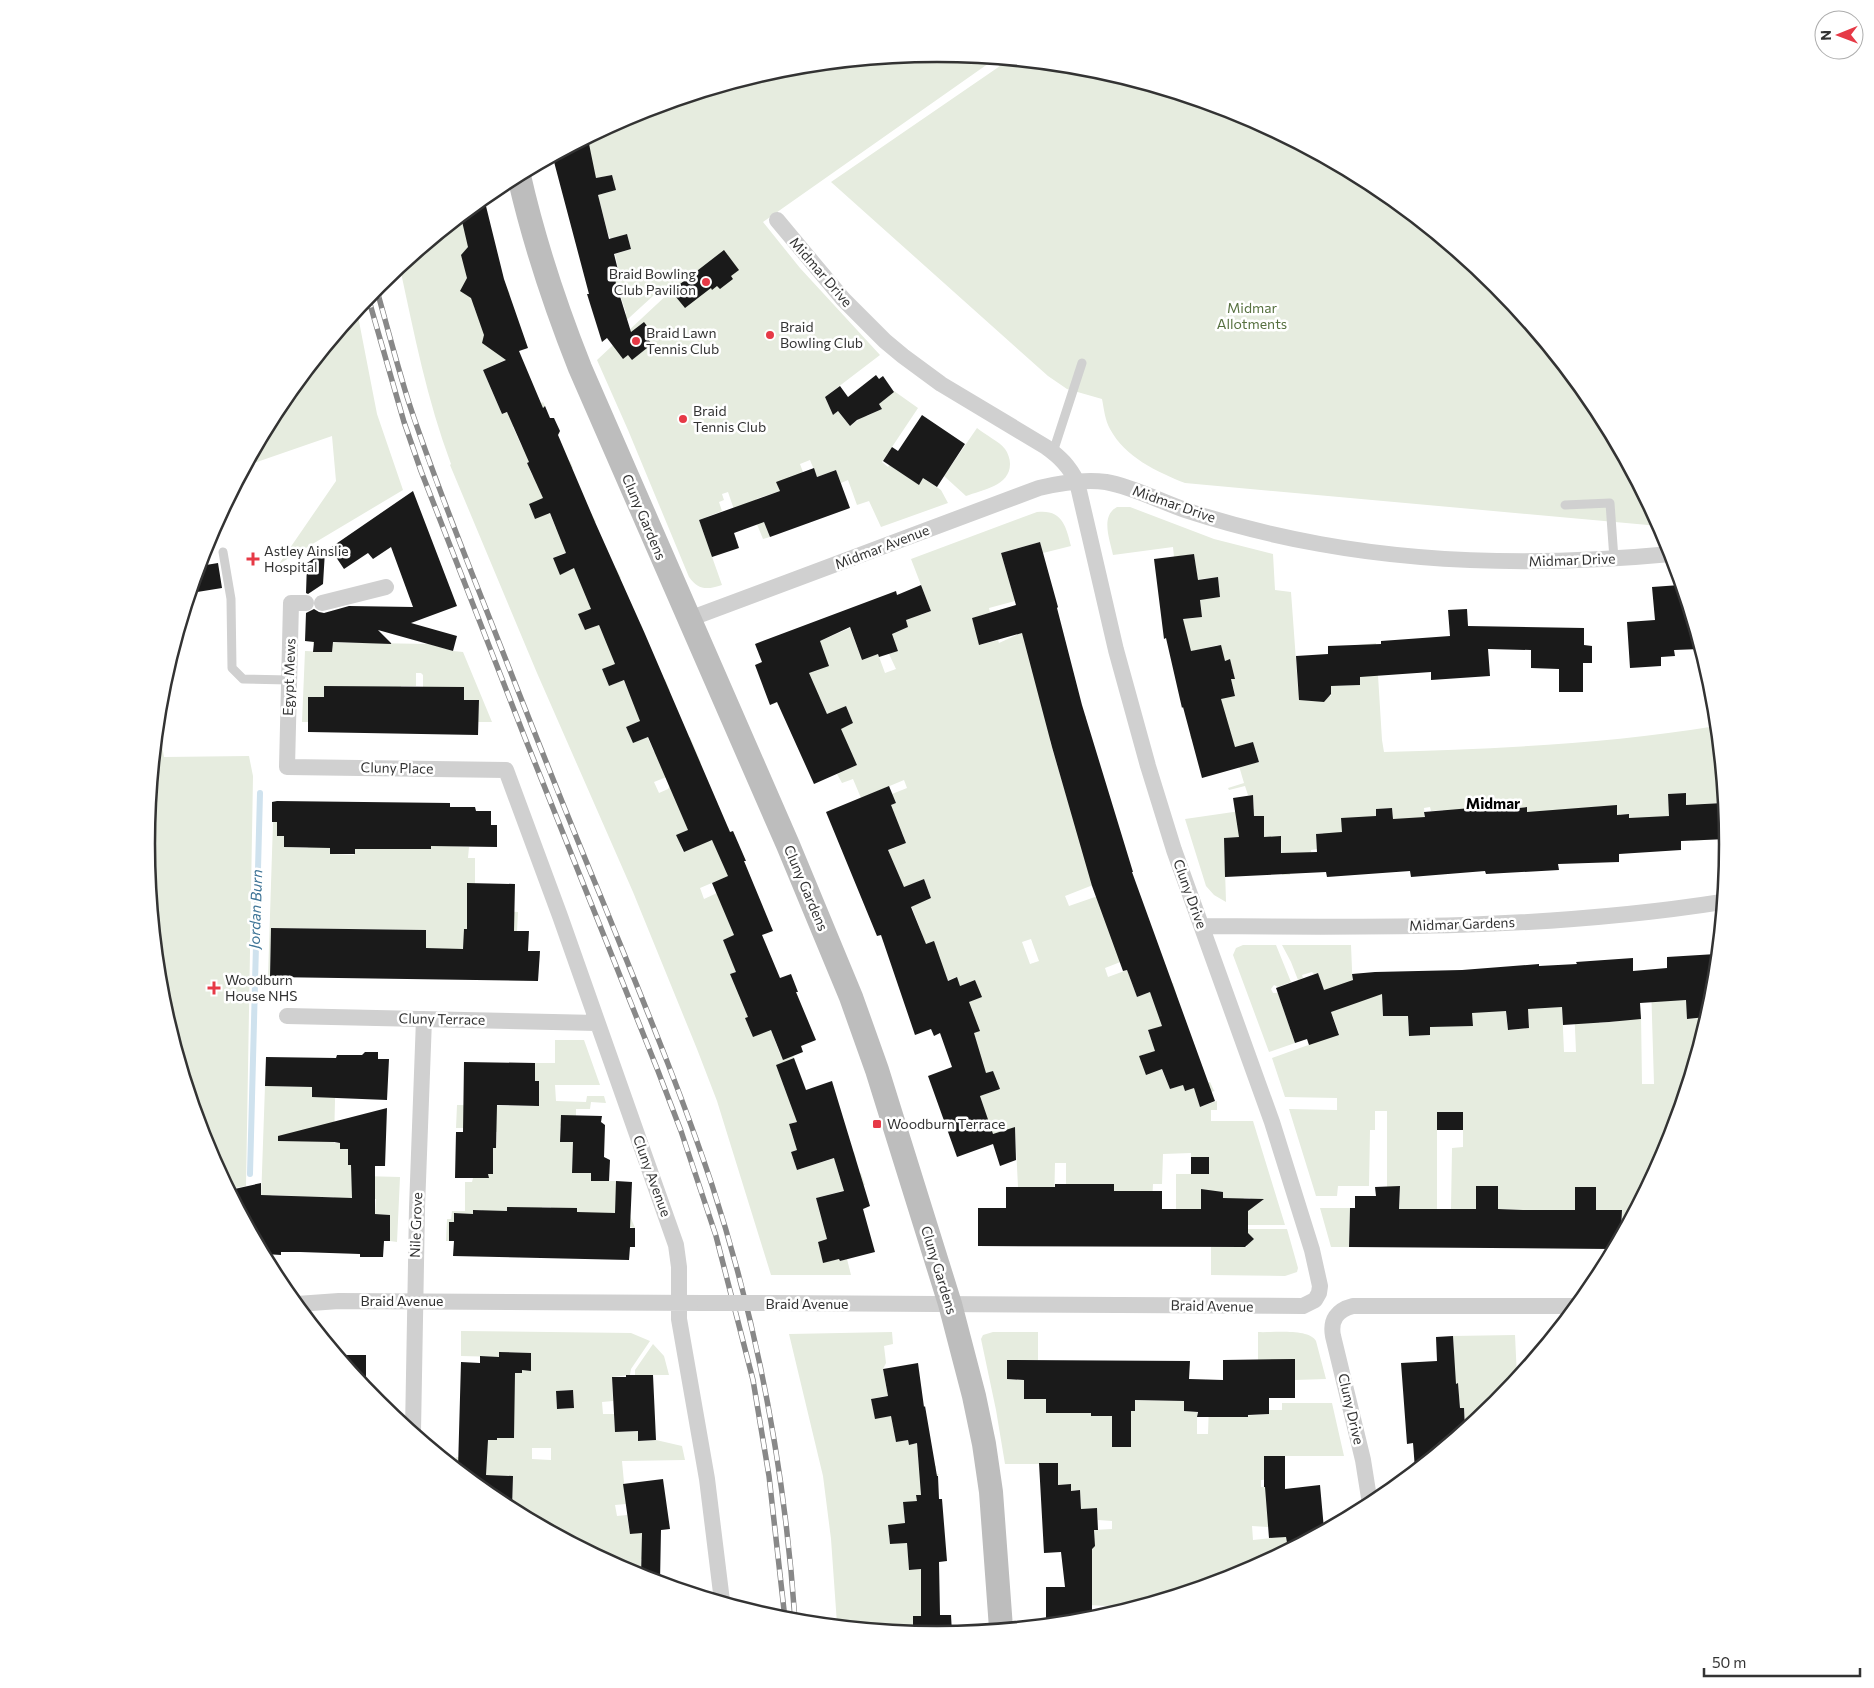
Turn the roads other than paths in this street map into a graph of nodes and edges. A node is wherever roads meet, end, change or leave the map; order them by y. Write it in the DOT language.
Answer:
graph roads {
  1 [pos="521,183"];
  2 [pos="777,220"];
  3 [pos="1082,364"];
  4 [pos="1053,452"];
  5 [pos="1077,482"];
  6 [pos="1565,505"];
  7 [pos="223,552"];
  8 [pos="1663,555"];
  9 [pos="1614,559"];
  10 [pos="386,587"];
  11 [pos="689,619"];
  12 [pos="289,680"];
  13 [pos="287,767"];
  14 [pos="506,770"];
  15 [pos="1716,903"];
  16 [pos="1202,926"];
  17 [pos="287,1016"];
  18 [pos="424,1019"];
  19 [pos="597,1023"];
  20 [pos="1315,1300"];
  21 [pos="415,1301"];
  22 [pos="679,1302"];
  23 [pos="305,1303"];
  24 [pos="950,1304"];
  25 [pos="1567,1306"];
  26 [pos="413,1424"];
  27 [pos="1369,1495"];
  28 [pos="721,1595"];
  29 [pos="1001,1623"];
  1 -- 11 [label="street, Cluny Gardens"];
  2 -- 4 [label="street, Midmar Drive"];
  3 -- 4 [label="lane"];
  4 -- 5 [label="street, Midmar Drive"];
  5 -- 9 [label="street, Midmar Drive"];
  5 -- 11 [label="street, Midmar Avenue"];
  5 -- 16 [label="street, Cluny Drive"];
  6 -- 9 [label="lane"];
  7 -- 12 [label="lane"];
  8 -- 9 [label="street, Midmar Drive"];
  10 -- 12 [label="street, Egypt Mews"];
  11 -- 24 [label="street, Cluny Gardens"];
  12 -- 13 [label="street, Egypt Mews"];
  13 -- 14 [label="street, Cluny Place"];
  14 -- 19 [label="street, Cluny Avenue"];
  15 -- 16 [label="street, Midmar Gardens"];
  16 -- 20 [label="street, Cluny Drive"];
  17 -- 18 [label="street, Cluny Terrace"];
  18 -- 19 [label="street, Cluny Terrace"];
  18 -- 21 [label="street, Nile Grove"];
  19 -- 22 [label="street, Cluny Avenue"];
  20 -- 24 [label="street, Braid Avenue"];
  21 -- 22 [label="street, Braid Avenue"];
  21 -- 23 [label="street, Braid Avenue"];
  21 -- 26 [label="street, Nile Grove"];
  22 -- 24 [label="street, Braid Avenue, bridge"];
  22 -- 28 [label="street, Cluny Avenue"];
  24 -- 29 [label="street, Cluny Gardens"];
  25 -- 27 [label="street, Cluny Drive"];
}
